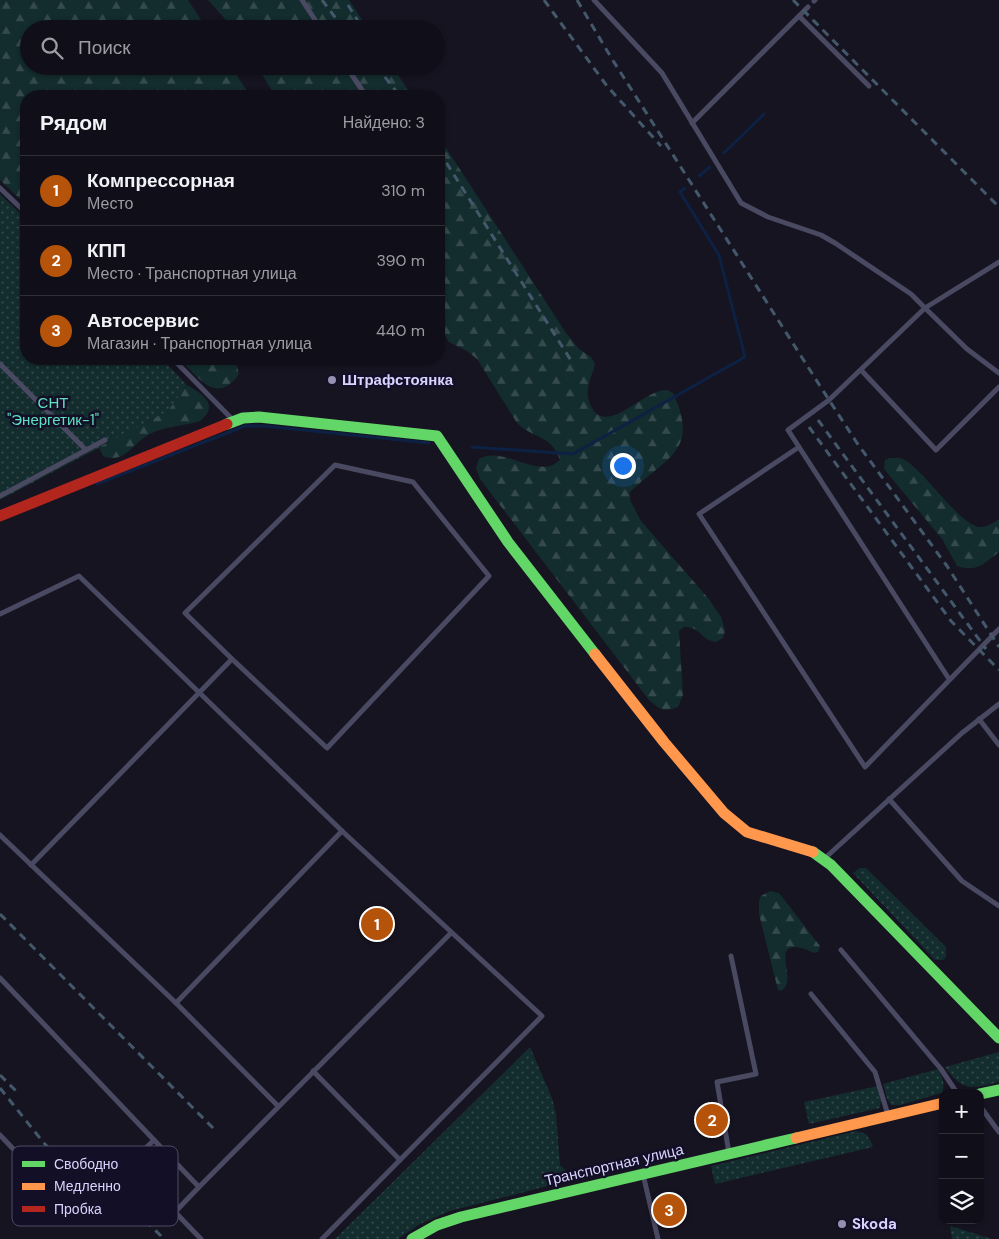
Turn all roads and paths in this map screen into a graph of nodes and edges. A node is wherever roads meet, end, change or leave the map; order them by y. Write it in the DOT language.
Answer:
graph roads {
  1 [pos="302,0"];
  2 [pos="594,0"];
  3 [pos="808,7"];
  4 [pos="799,16"];
  5 [pos="315,20"];
  6 [pos="352,75"];
  7 [pos="869,86"];
  8 [pos="362,90"];
  9 [pos="692,123"];
  10 [pos="0,188"];
  11 [pos="20,207"];
  12 [pos="999,262"];
  13 [pos="925,308"];
  14 [pos="0,364"];
  15 [pos="179,365"];
  16 [pos="860,370"];
  17 [pos="999,373"];
  18 [pos="999,387"];
  19 [pos="234,421"];
  20 [pos="105,440"];
  21 [pos="799,447"];
  22 [pos="86,450"];
  23 [pos="0,496"];
  24 [pos="0,516"];
  25 [pos="0,614"];
  26 [pos="999,629"];
  27 [pos="232,659"];
  28 [pos="949,679"];
  29 [pos="199,692"];
  30 [pos="999,704"];
  31 [pos="979,719"];
  32 [pos="999,745"];
  33 [pos="889,799"];
  34 [pos="342,831"];
  35 [pos="0,835"];
  36 [pos="824,859"];
  37 [pos="32,866"];
  38 [pos="999,906"];
  39 [pos="451,933"];
  40 [pos="841,950"];
  41 [pos="731,956"];
  42 [pos="0,978"];
  43 [pos="810,994"];
  44 [pos="176,1003"];
  45 [pos="999,1038"];
  46 [pos="313,1071"];
  47 [pos="954,1089"];
  48 [pos="999,1090"];
  49 [pos="984,1093"];
  50 [pos="939,1104"];
  51 [pos="278,1106"];
  52 [pos="984,1111"];
  53 [pos="888,1116"];
  54 [pos="999,1132"];
  55 [pos="0,1135"];
  56 [pos="154,1140"];
  57 [pos="148,1146"];
  58 [pos="160,1146"];
  59 [pos="12,1147"];
  60 [pos="729,1153"];
  61 [pos="400,1160"];
  62 [pos="178,1166"];
  63 [pos="642,1174"];
  64 [pos="198,1187"];
  65 [pos="178,1209"];
  66 [pos="178,1215"];
  67 [pos="201,1239"];
  68 [pos="322,1239"];
  69 [pos="412,1239"];
  70 [pos="658,1239"];
  1 -- 5 [label="lane"];
  2 -- 9 [label="lane"];
  3 -- 4 [label="lane"];
  4 -- 7 [label="lane"];
  4 -- 9 [label="lane"];
  6 -- 8 [label="lane"];
  9 -- 13 [label="lane"];
  10 -- 11 [label="lane"];
  12 -- 13 [label="lane"];
  13 -- 16 [label="lane"];
  13 -- 17 [label="lane"];
  14 -- 22 [label="lane"];
  15 -- 19 [label="lane"];
  16 -- 18 [label="lane"];
  16 -- 21 [label="lane"];
  19 -- 24 [label="street"];
  19 -- 36 [label="street"];
  20 -- 22 [label="lane"];
  21 -- 28 [label="lane"];
  21 -- 28 [label="lane"];
  22 -- 23 [label="lane"];
  25 -- 29 [label="lane"];
  26 -- 28 [label="lane"];
  27 -- 27 [label="lane"];
  27 -- 29 [label="lane"];
  29 -- 34 [label="lane"];
  29 -- 37 [label="lane"];
  30 -- 31 [label="lane"];
  31 -- 32 [label="lane"];
  31 -- 33 [label="lane"];
  33 -- 36 [label="lane"];
  33 -- 38 [label="lane"];
  34 -- 39 [label="lane"];
  34 -- 44 [label="lane"];
  35 -- 37 [label="lane"];
  36 -- 45 [label="street"];
  37 -- 44 [label="lane"];
  39 -- 46 [label="lane"];
  39 -- 61 [label="lane"];
  40 -- 47 [label="lane"];
  41 -- 60 [label="lane"];
  42 -- 56 [label="lane"];
  43 -- 53 [label="lane"];
  44 -- 51 [label="lane"];
  46 -- 51 [label="lane"];
  46 -- 61 [label="lane"];
  48 -- 49 [label="street"];
  50 -- 53 [label="street, Транспортная улица"];
  51 -- 64 [label="lane"];
  52 -- 54 [label="lane"];
  53 -- 60 [label="street, Транспортная улица"];
  55 -- 59 [label="lane"];
  56 -- 57 [label="lane"];
  56 -- 58 [label="lane"];
  60 -- 63 [label="street, Транспортная улица"];
  61 -- 68 [label="lane"];
  62 -- 64 [label="lane"];
  63 -- 69 [label="street, Транспортная улица"];
  63 -- 70 [label="lane"];
  64 -- 65 [label="lane"];
  66 -- 67 [label="lane"];
}
